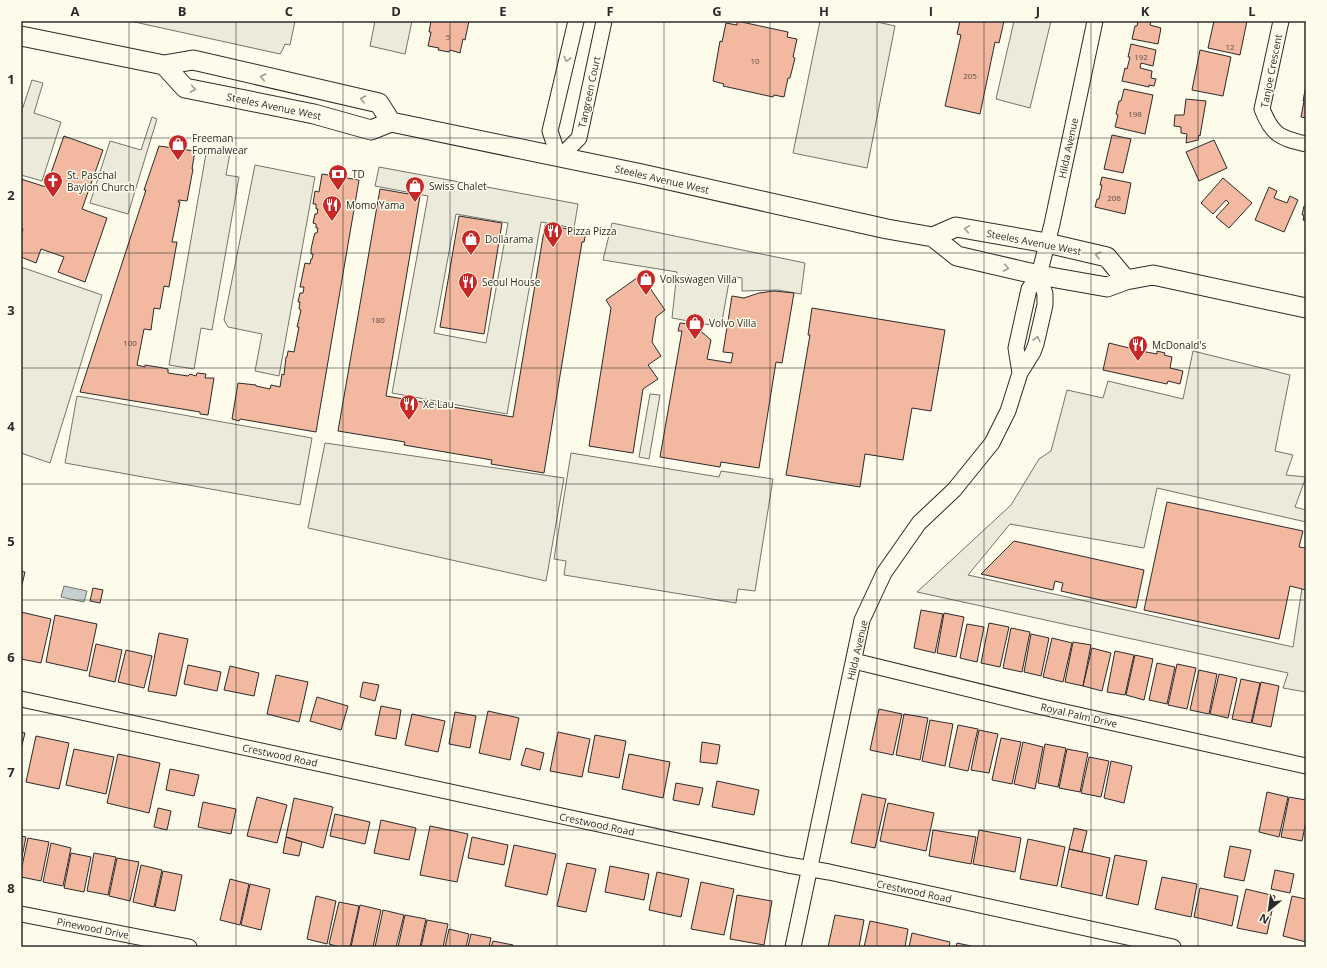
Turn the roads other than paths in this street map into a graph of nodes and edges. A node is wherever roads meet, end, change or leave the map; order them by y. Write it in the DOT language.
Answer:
graph roads {
  1 [pos="576,21"];
  2 [pos="604,21"];
  3 [pos="1095,21"];
  4 [pos="1281,21"];
  5 [pos="21,36"];
  6 [pos="164,65"];
  7 [pos="301,85"];
  8 [pos="297,110"];
  9 [pos="391,122"];
  10 [pos="1306,144"];
  11 [pos="559,158"];
  12 [pos="933,237"];
  13 [pos="1047,243"];
  14 [pos="1040,275"];
  15 [pos="1126,280"];
  16 [pos="1306,308"];
  17 [pos="854,661"];
  18 [pos="21,699"];
  19 [pos="1306,766"];
  20 [pos="810,870"];
  21 [pos="21,914"];
  22 [pos="184,947"];
  23 [pos="793,947"];
  24 [pos="1173,947"];
  1 -- 11 [label="street, one-way"];
  2 -- 11 [label="street, Tangreen Court"];
  3 -- 13 [label="street, Hilda Avenue"];
  4 -- 10 [label="street, Tanjoe Crescent"];
  5 -- 6 [label="main road"];
  7 -- 6 [label="main road, one-way"];
  6 -- 8 [label="main road, Steeles Avenue West, one-way"];
  7 -- 8 [label="main road"];
  9 -- 7 [label="main road, one-way"];
  8 -- 9 [label="main road, Steeles Avenue West"];
  9 -- 11 [label="main road, Steeles Avenue West"];
  11 -- 12 [label="main road, Steeles Avenue West"];
  13 -- 12 [label="main road, Steeles Avenue West, one-way"];
  12 -- 14 [label="main road, Steeles Avenue West, one-way"];
  13 -- 14 [label="street, Hilda Avenue"];
  15 -- 13 [label="main road, Steeles Avenue West, one-way"];
  14 -- 15 [label="main road, Steeles Avenue West"];
  14 -- 17 [label="street, Hilda Avenue"];
  15 -- 16 [label="main road, Steeles Avenue West"];
  17 -- 19 [label="street, Royal Palm Drive"];
  17 -- 20 [label="street, Hilda Avenue"];
  18 -- 20 [label="street, Crestwood Road"];
  20 -- 23 [label="street, Hilda Avenue"];
  20 -- 24 [label="street, Crestwood Road"];
  21 -- 22 [label="street, Pinewood Drive"];
}
